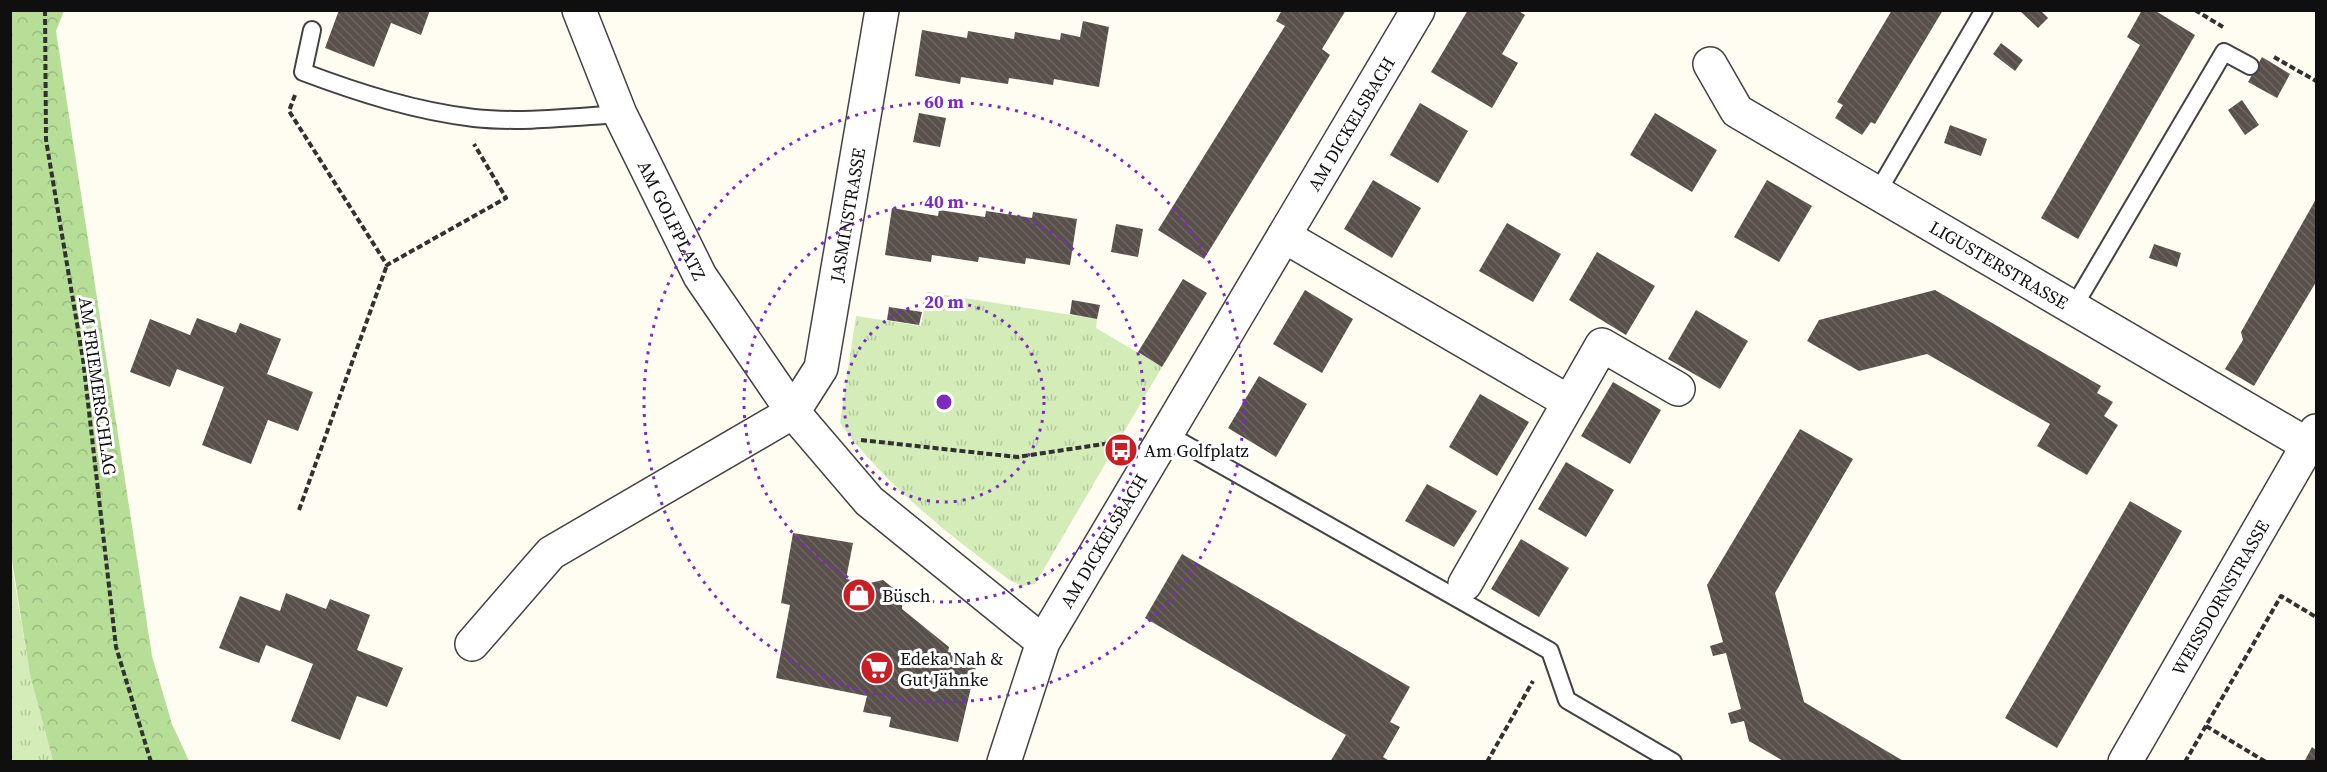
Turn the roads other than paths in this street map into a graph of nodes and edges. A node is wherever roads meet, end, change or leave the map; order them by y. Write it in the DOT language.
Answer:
graph roads {
  1 [pos="579,10"];
  2 [pos="882,10"];
  3 [pos="1418,10"];
  4 [pos="1984,10"];
  5 [pos="312,30"];
  6 [pos="1710,64"];
  7 [pos="2250,66"];
  8 [pos="620,114"];
  9 [pos="1877,193"];
  10 [pos="1284,236"];
  11 [pos="2073,309"];
  12 [pos="1678,389"];
  13 [pos="1569,402"];
  14 [pos="793,412"];
  15 [pos="1167,434"];
  16 [pos="2312,438"];
  17 [pos="1465,584"];
  18 [pos="1043,642"];
  19 [pos="472,644"];
  20 [pos="1004,762"];
  21 [pos="1672,762"];
  22 [pos="2125,762"];
  1 -- 8 [label="street, AM GOLFPLATZ"];
  2 -- 14 [label="street, JASMINSTRASSE"];
  3 -- 10 [label="street, AM DICKELSBACH"];
  4 -- 9 [label="lane"];
  5 -- 8 [label="lane"];
  6 -- 9 [label="street, LIGUSTERSTRASSE"];
  7 -- 11 [label="lane"];
  8 -- 14 [label="street, AM GOLFPLATZ"];
  9 -- 11 [label="street, LIGUSTERSTRASSE"];
  10 -- 13 [label="street"];
  10 -- 15 [label="street, AM DICKELSBACH"];
  11 -- 16 [label="street, LIGUSTERSTRASSE"];
  12 -- 13 [label="street"];
  13 -- 17 [label="street"];
  14 -- 18 [label="street, AM GOLFPLATZ"];
  14 -- 19 [label="street"];
  15 -- 18 [label="street, AM DICKELSBACH"];
  15 -- 21 [label="lane"];
  16 -- 22 [label="street, WEISSDORNSTRASSE"];
  18 -- 20 [label="street, AM DICKELSBACH"];
}
